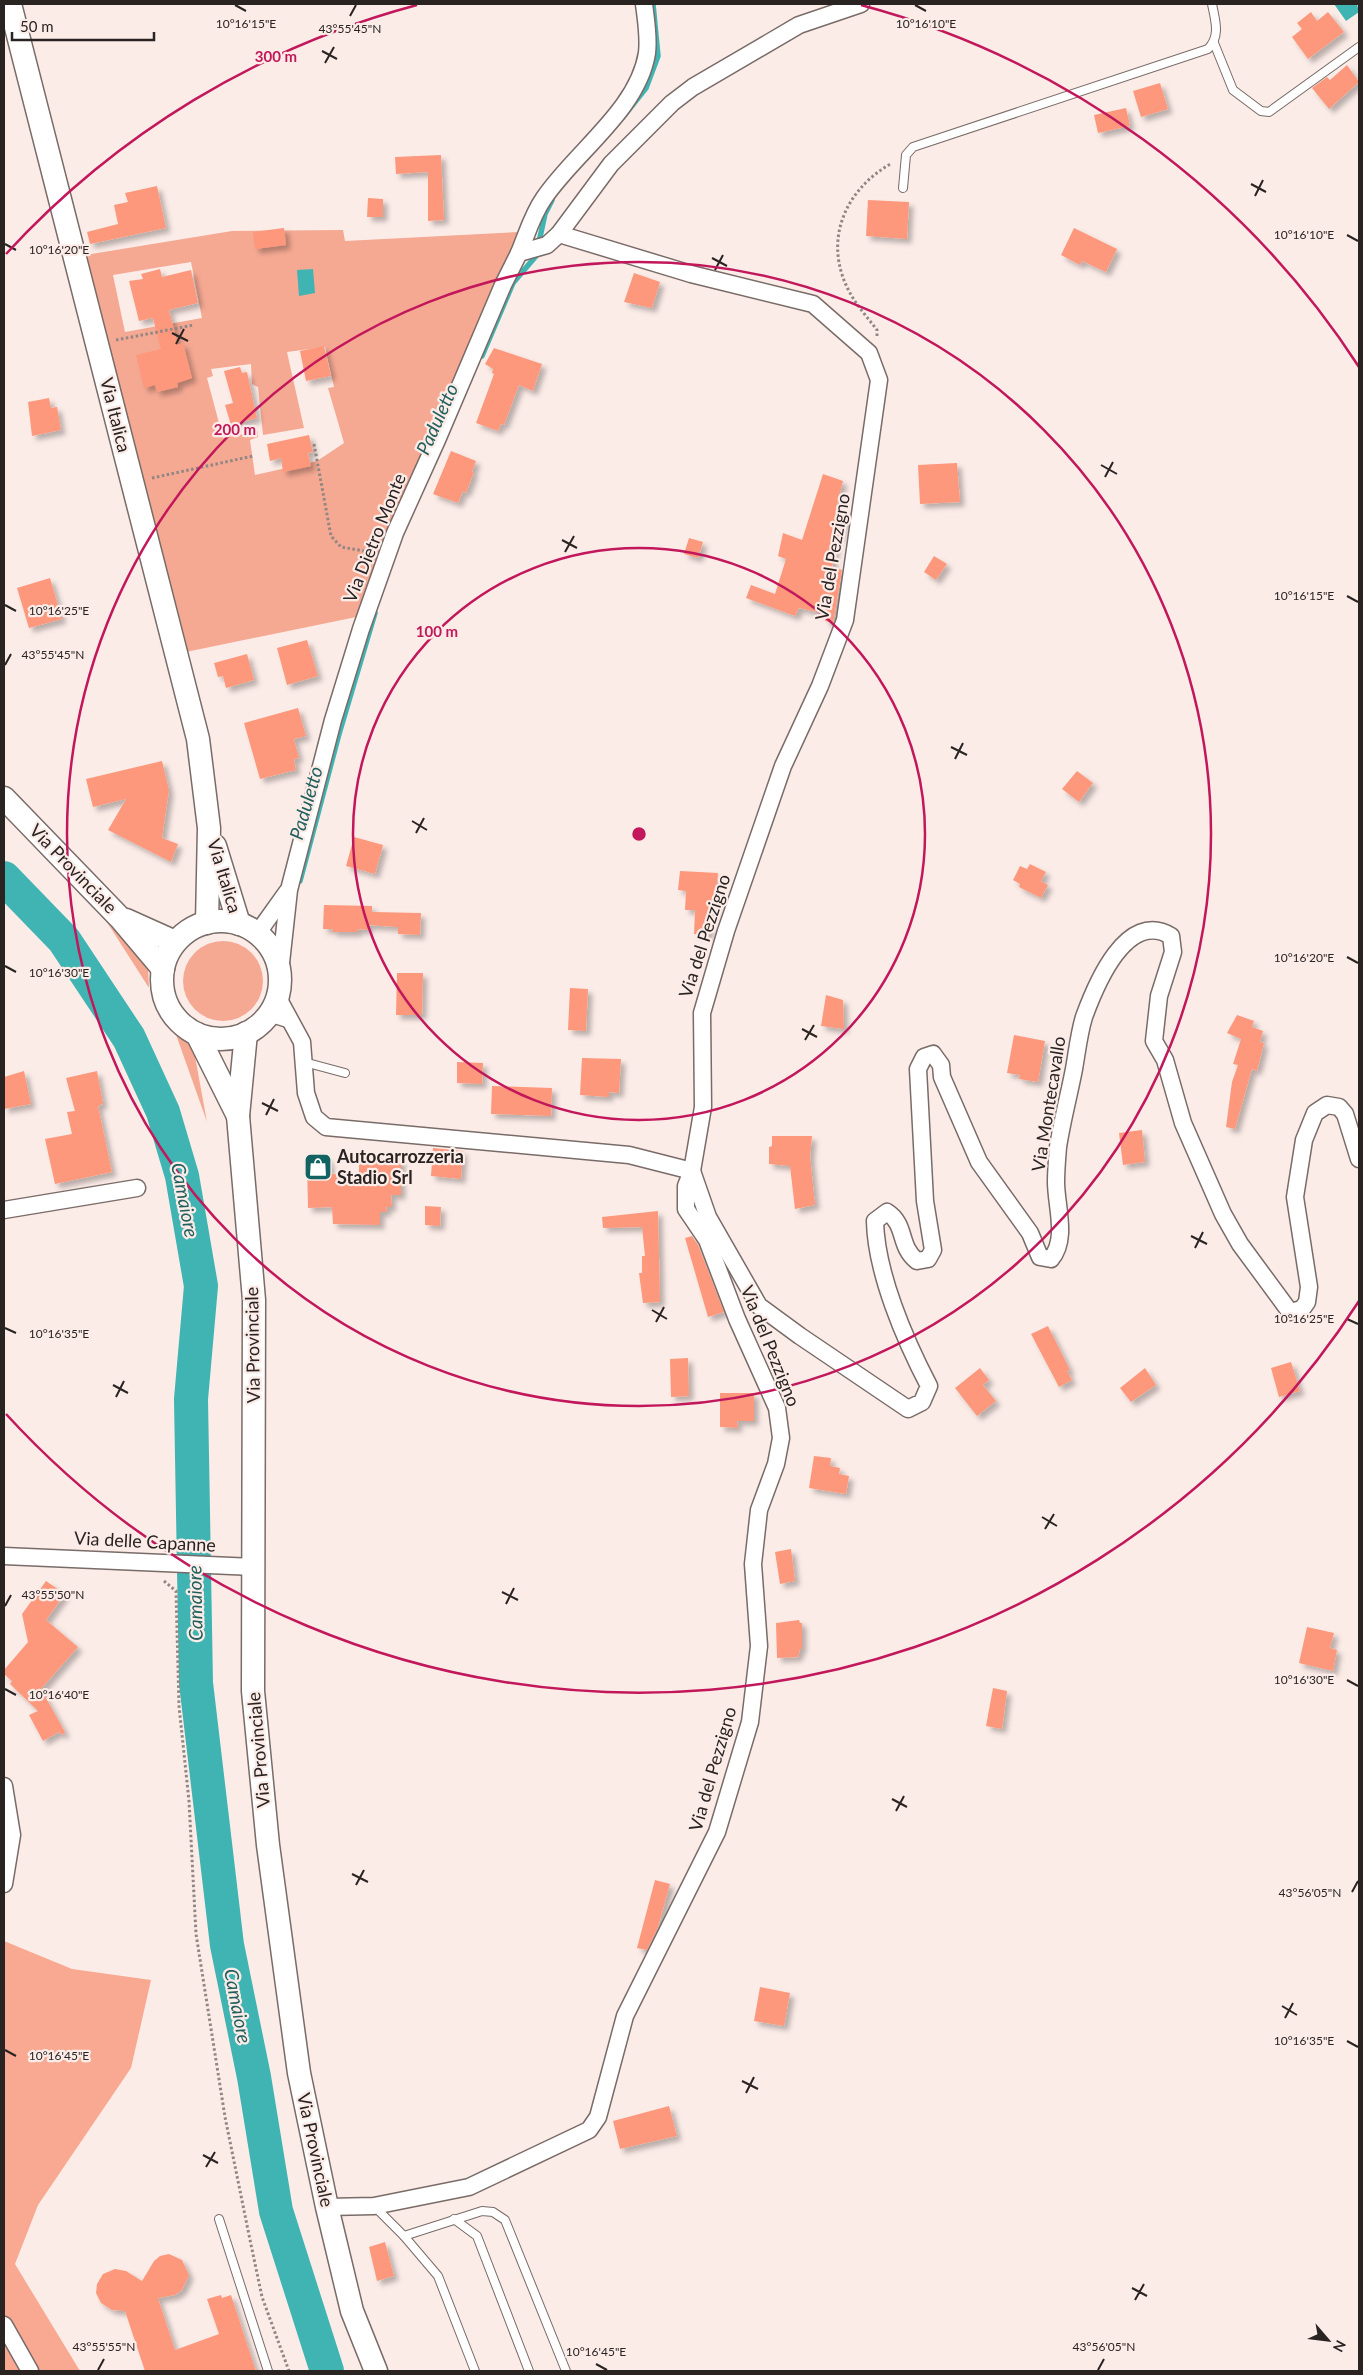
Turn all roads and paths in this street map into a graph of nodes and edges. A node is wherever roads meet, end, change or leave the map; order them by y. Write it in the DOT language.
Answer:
graph roads {
  1 [pos="10,4"];
  2 [pos="644,4"];
  3 [pos="861,4"];
  4 [pos="1212,4"];
  5 [pos="1214,43"];
  6 [pos="1359,47"];
  7 [pos="906,155"];
  8 [pos="903,188"];
  9 [pos="559,234"];
  10 [pos="523,252"];
  11 [pos="194,325"];
  12 [pos="878,338"];
  13 [pos="97,344"];
  14 [pos="314,444"];
  15 [pos="253,456"];
  16 [pos="132,482"];
  17 [pos="386,555"];
  18 [pos="4,798"];
  19 [pos="209,828"];
  20 [pos="289,890"];
  21 [pos="120,918"];
  22 [pos="207,923"];
  23 [pos="248,929"];
  24 [pos="175,942"];
  25 [pos="163,969"];
  26 [pos="278,1002"];
  27 [pos="246,1033"];
  28 [pos="197,1034"];
  29 [pos="302,1061"];
  30 [pos="345,1073"];
  31 [pos="238,1116"];
  32 [pos="1359,1159"];
  33 [pos="692,1171"];
  34 [pos="137,1188"];
  35 [pos="4,1210"];
  36 [pos="4,1556"];
  37 [pos="254,1567"];
  38 [pos="162,1580"];
  39 [pos="4,1786"];
  40 [pos="4,1884"];
  41 [pos="374,2206"];
  42 [pos="327,2207"];
  43 [pos="219,2219"];
  44 [pos="454,2219"];
  45 [pos="404,2236"];
  46 [pos="4,2325"];
  47 [pos="30,2371"];
  48 [pos="268,2371"];
  49 [pos="289,2371"];
  50 [pos="376,2371"];
  51 [pos="475,2371"];
  52 [pos="529,2371"];
  53 [pos="566,2371"];
  1 -- 13 [label="main road, Via Italica"];
  2 -- 10 [label="street, Via Dietro Monte"];
  3 -- 9 [label="street"];
  4 -- 5 [label="lane"];
  5 -- 6 [label="lane"];
  5 -- 7 [label="lane"];
  7 -- 8 [label="lane"];
  7 -- 12 [label="path"];
  9 -- 10 [label="street"];
  9 -- 33 [label="street, Via del Pezzigno"];
  10 -- 17 [label="street, Via Dietro Monte"];
  11 -- 13 [label="path"];
  13 -- 16 [label="main road, Via Italica"];
  14 -- 17 [label="path"];
  15 -- 16 [label="path"];
  16 -- 19 [label="main road, Via Italica"];
  17 -- 20 [label="street, Via Dietro Monte"];
  18 -- 21 [label="main road, Via Provinciale"];
  19 -- 22 [label="main road, Via Italica"];
  19 -- 23 [label="main road, Via Italica"];
  20 -- 23 [label="street, Via Dietro Monte"];
  20 -- 26 [label="street, Via Dietro Monte"];
  21 -- 24 [label="main road, Via Provinciale"];
  21 -- 25 [label="main road, Via Provinciale"];
  22 -- 23 [label="main road, Via Provinciale"];
  22 -- 24 [label="main road, Via Provinciale"];
  23 -- 26 [label="main road"];
  24 -- 25 [label="main road, Via Provinciale"];
  25 -- 28 [label="main road, Via Provinciale"];
  26 -- 27 [label="main road, Via Provinciale"];
  26 -- 29 [label="street"];
  27 -- 28 [label="main road, Via Provinciale"];
  27 -- 31 [label="main road, Via Provinciale"];
  28 -- 31 [label="main road, Via Provinciale"];
  29 -- 30 [label="lane"];
  29 -- 33 [label="street"];
  31 -- 37 [label="main road, Via Provinciale"];
  32 -- 33 [label="street, Via Montecavallo"];
  33 -- 41 [label="street, Via del Pezzigno"];
  34 -- 35 [label="street"];
  36 -- 37 [label="street, Via delle Capanne"];
  37 -- 42 [label="main road, Via Provinciale"];
  38 -- 49 [label="path"];
  39 -- 40 [label="street"];
  41 -- 42 [label="street, Via del Pezzigno"];
  41 -- 45 [label="lane"];
  42 -- 50 [label="main road, Via Provinciale"];
  43 -- 48 [label="lane"];
  44 -- 45 [label="lane"];
  44 -- 52 [label="lane"];
  44 -- 53 [label="lane"];
  45 -- 51 [label="lane"];
  46 -- 47 [label="street"];
}
